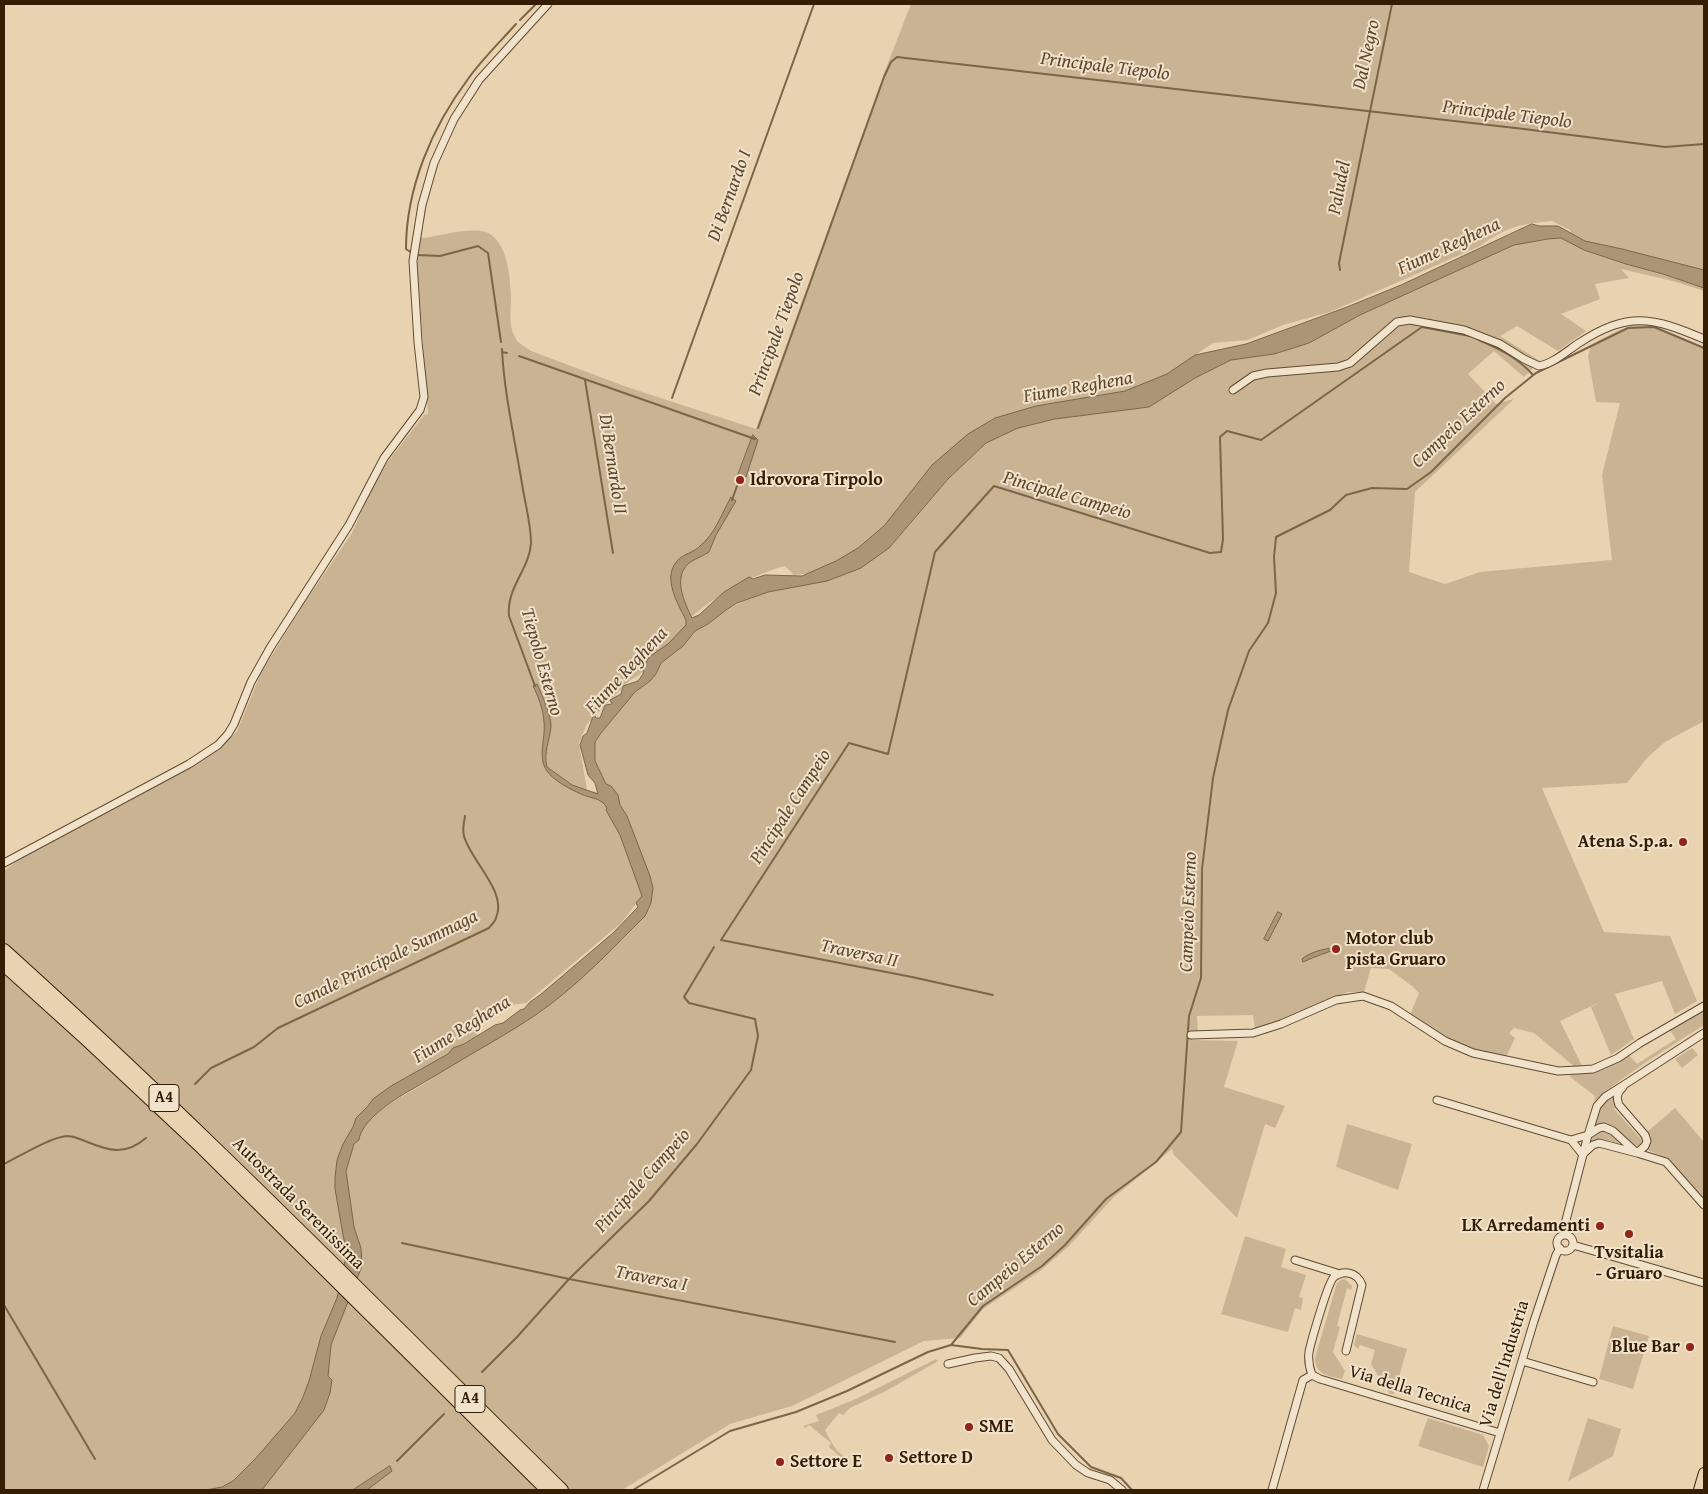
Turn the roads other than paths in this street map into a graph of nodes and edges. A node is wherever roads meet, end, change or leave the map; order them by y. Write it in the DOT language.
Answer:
graph roads {
  1 [pos="548,4"];
  2 [pos="1704,340"];
  3 [pos="1233,390"];
  4 [pos="4,863"];
  5 [pos="4,950"];
  6 [pos="4,964"];
  7 [pos="1704,1006"];
  8 [pos="1704,1033"];
  9 [pos="1192,1035"];
  10 [pos="1627,1083"];
  11 [pos="1436,1100"];
  12 [pos="1588,1134"];
  13 [pos="1571,1140"];
  14 [pos="1637,1153"];
  15 [pos="1583,1155"];
  16 [pos="1704,1205"];
  17 [pos="1564,1235"];
  18 [pos="1573,1245"];
  19 [pos="1560,1248"];
  20 [pos="317,1255"];
  21 [pos="1295,1260"];
  22 [pos="1340,1274"];
  23 [pos="1704,1283"];
  24 [pos="374,1311"];
  25 [pos="1346,1351"];
  26 [pos="1522,1361"];
  27 [pos="948,1364"];
  28 [pos="1312,1375"];
  29 [pos="1593,1382"];
  30 [pos="1500,1433"];
  31 [pos="1704,1473"];
  32 [pos="1699,1488"];
  33 [pos="547,1490"];
  34 [pos="562,1490"];
  35 [pos="1122,1490"];
  36 [pos="1272,1490"];
  37 [pos="1483,1490"];
  1 -- 4 [label="street"];
  2 -- 3 [label="street"];
  5 -- 20 [label="highway, Autostrada Serenissima / A4"];
  6 -- 20 [label="highway, Autostrada Serenissima / A4"];
  7 -- 9 [label="street"];
  8 -- 10 [label="street"];
  10 -- 12 [label="street"];
  10 -- 14 [label="street"];
  11 -- 13 [label="street"];
  12 -- 13 [label="street"];
  12 -- 14 [label="street"];
  12 -- 15 [label="street"];
  13 -- 15 [label="street"];
  14 -- 15 [label="street"];
  14 -- 16 [label="street"];
  15 -- 17 [label="street"];
  17 -- 18 [label="street"];
  17 -- 19 [label="street"];
  18 -- 19 [label="street"];
  18 -- 23 [label="street"];
  19 -- 26 [label="street, Via dell'Industria"];
  20 -- 24 [label="highway, Autostrada Serenissima / A4"];
  21 -- 22 [label="street"];
  22 -- 25 [label="street, Via della Tecnica"];
  22 -- 28 [label="street"];
  24 -- 33 [label="highway, Autostrada Serenissima / A4"];
  24 -- 34 [label="highway, Autostrada Serenissima / A4"];
  26 -- 29 [label="street"];
  26 -- 30 [label="street, Via dell'Industria"];
  27 -- 35 [label="street"];
  28 -- 30 [label="street, Via della Tecnica"];
  28 -- 36 [label="street"];
  30 -- 37 [label="street, Via dell'Industria"];
  31 -- 32 [label="main road"];
}
